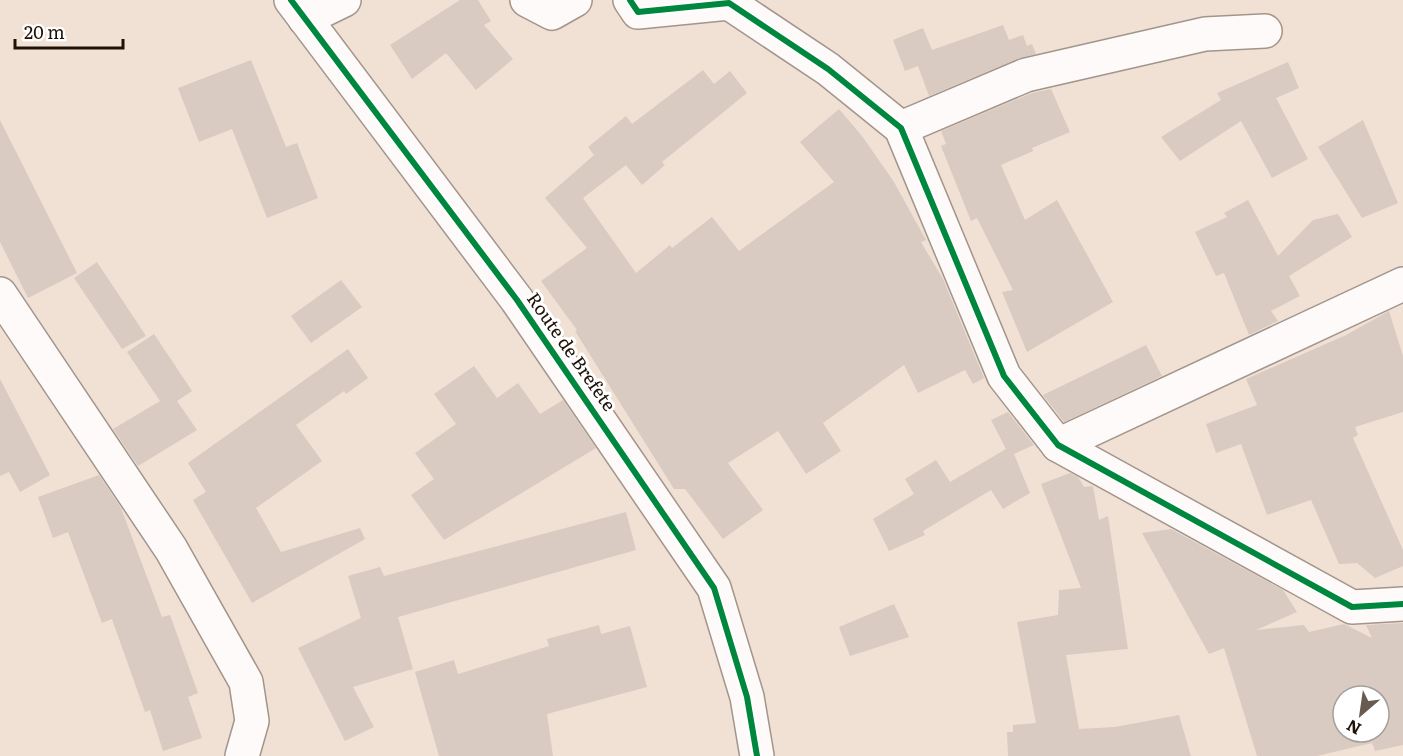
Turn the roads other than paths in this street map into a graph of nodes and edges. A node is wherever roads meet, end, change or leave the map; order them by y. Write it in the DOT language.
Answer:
graph roads {
  1 [pos="344,0"];
  2 [pos="527,0"];
  3 [pos="574,0"];
  4 [pos="630,0"];
  5 [pos="298,10"];
  6 [pos="1264,31"];
  7 [pos="901,128"];
  8 [pos="1403,284"];
  9 [pos="0,294"];
  10 [pos="1058,445"];
  11 [pos="1403,604"];
  12 [pos="242,756"];
  13 [pos="757,756"];
  1 -- 5 [label="street"];
  2 -- 3 [label="street"];
  4 -- 7 [label="street"];
  5 -- 13 [label="street, Route de Brefete"];
  6 -- 7 [label="street"];
  7 -- 10 [label="street"];
  8 -- 10 [label="street"];
  9 -- 12 [label="street"];
  10 -- 11 [label="street"];
}
